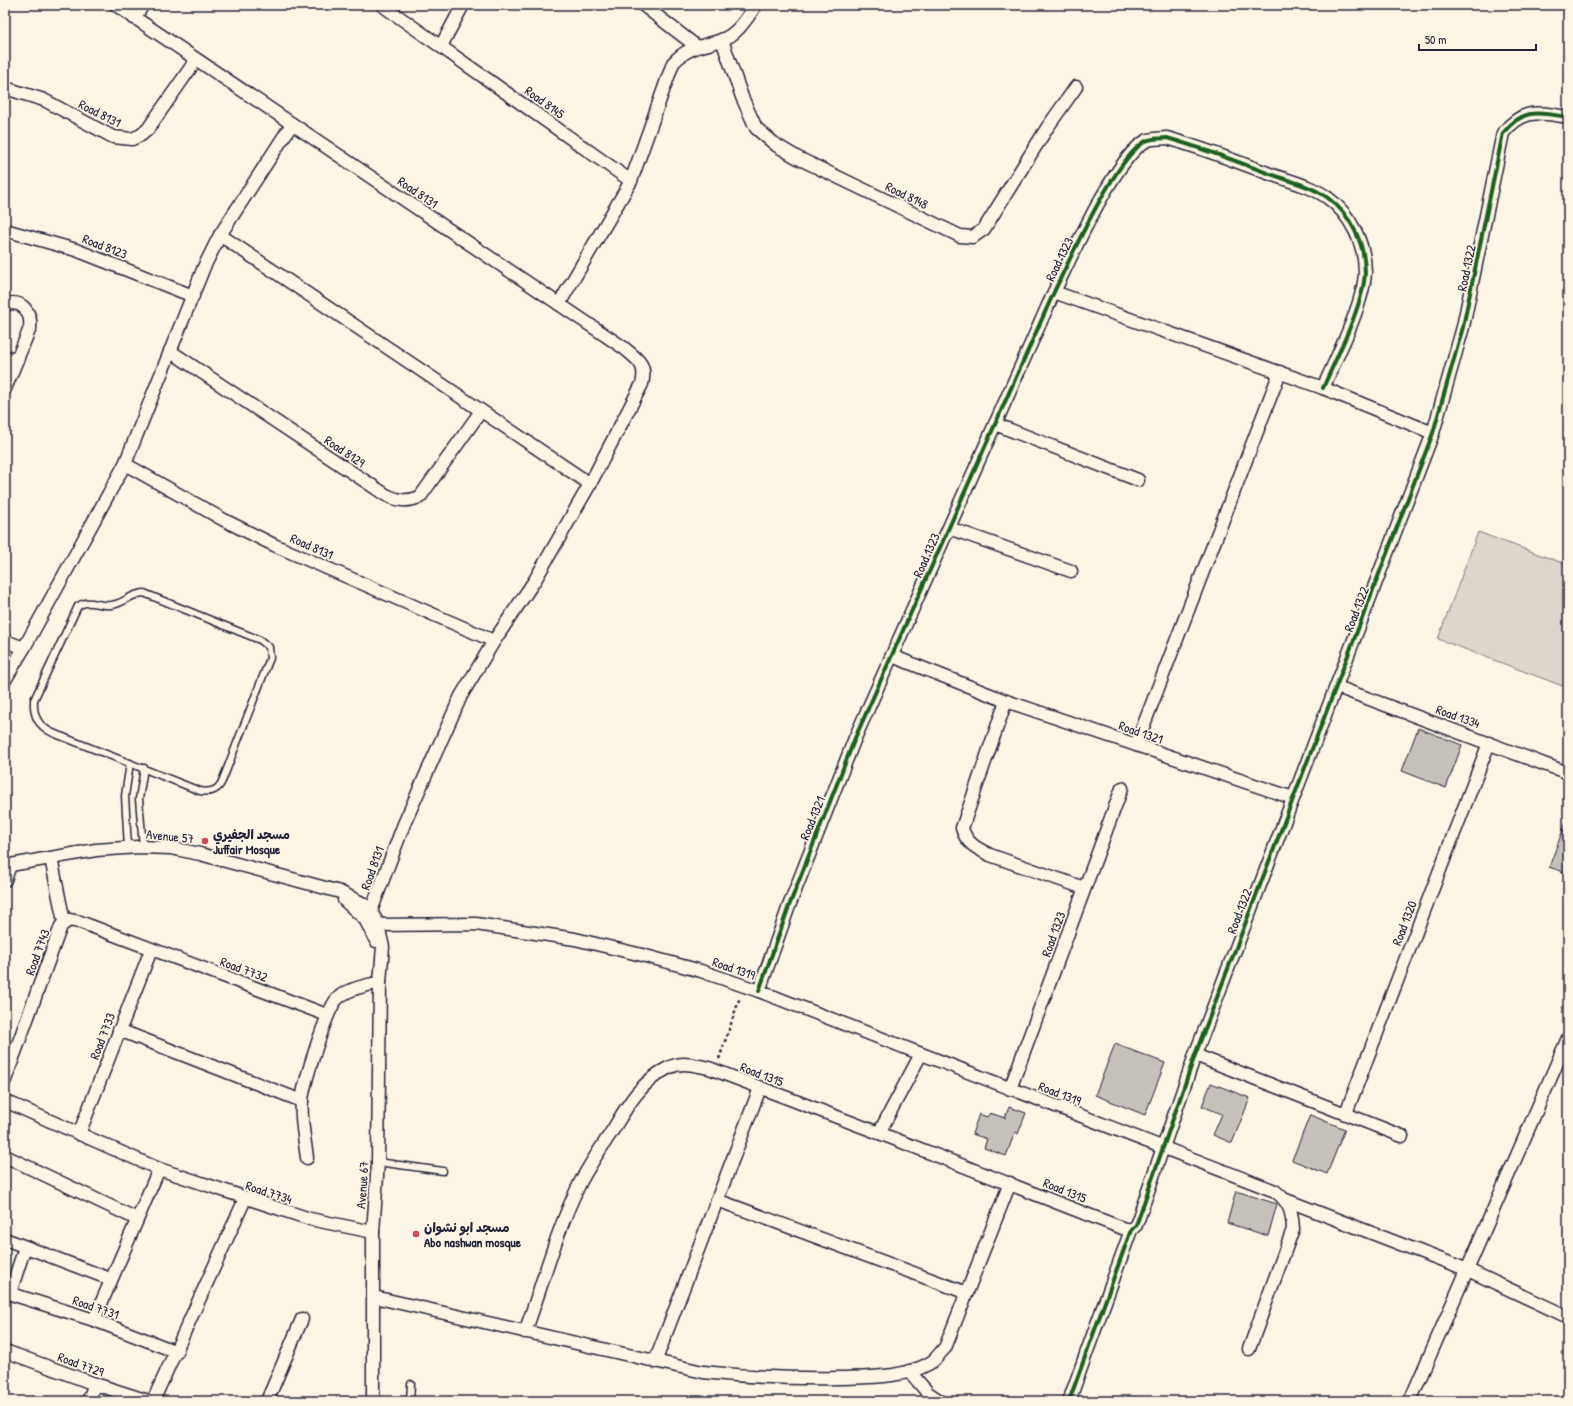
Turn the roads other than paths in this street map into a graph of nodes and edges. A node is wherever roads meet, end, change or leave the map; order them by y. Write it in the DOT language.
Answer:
graph roads {
  1 [pos="116,5"];
  2 [pos="143,5"];
  3 [pos="382,5"];
  4 [pos="463,5"];
  5 [pos="643,5"];
  6 [pos="756,5"];
  7 [pos="134,18"];
  8 [pos="722,40"];
  9 [pos="441,46"];
  10 [pos="696,46"];
  11 [pos="196,60"];
  12 [pos="1076,87"];
  13 [pos="5,88"];
  14 [pos="1568,117"];
  15 [pos="292,124"];
  16 [pos="631,181"];
  17 [pos="5,230"];
  18 [pos="220,235"];
  19 [pos="1054,292"];
  20 [pos="193,296"];
  21 [pos="559,304"];
  22 [pos="5,305"];
  23 [pos="170,351"];
  24 [pos="5,357"];
  25 [pos="18,359"];
  26 [pos="1280,372"];
  27 [pos="1323,388"];
  28 [pos="5,389"];
  29 [pos="481,411"];
  30 [pos="996,424"];
  31 [pos="1433,433"];
  32 [pos="125,464"];
  33 [pos="1138,480"];
  34 [pos="590,484"];
  35 [pos="949,528"];
  36 [pos="1071,572"];
  37 [pos="5,641"];
  38 [pos="494,641"];
  39 [pos="24,648"];
  40 [pos="892,656"];
  41 [pos="5,680"];
  42 [pos="1337,687"];
  43 [pos="1006,701"];
  44 [pos="1490,743"];
  45 [pos="1136,745"];
  46 [pos="130,763"];
  47 [pos="144,768"];
  48 [pos="1568,773"];
  49 [pos="1122,788"];
  50 [pos="1294,798"];
  51 [pos="144,847"];
  52 [pos="128,848"];
  53 [pos="51,858"];
  54 [pos="7,865"];
  55 [pos="5,880"];
  56 [pos="1084,888"];
  57 [pos="328,890"];
  58 [pos="371,911"];
  59 [pos="64,922"];
  60 [pos="378,924"];
  61 [pos="151,950"];
  62 [pos="381,977"];
  63 [pos="759,991"];
  64 [pos="328,1015"];
  65 [pos="119,1030"];
  66 [pos="1568,1038"];
  67 [pos="921,1054"];
  68 [pos="1195,1055"];
  69 [pos="5,1080"];
  70 [pos="760,1088"];
  71 [pos="1010,1089"];
  72 [pos="5,1101"];
  73 [pos="302,1101"];
  74 [pos="1346,1113"];
  75 [pos="879,1133"];
  76 [pos="79,1134"];
  77 [pos="1402,1136"];
  78 [pos="1164,1148"];
  79 [pos="5,1156"];
  80 [pos="307,1158"];
  81 [pos="378,1162"];
  82 [pos="159,1169"];
  83 [pos="444,1171"];
  84 [pos="1010,1183"];
  85 [pos="245,1199"];
  86 [pos="717,1200"];
  87 [pos="1286,1200"];
  88 [pos="137,1219"];
  89 [pos="1130,1230"];
  90 [pos="373,1232"];
  91 [pos="5,1239"];
  92 [pos="25,1246"];
  93 [pos="1468,1270"];
  94 [pos="110,1279"];
  95 [pos="8,1292"];
  96 [pos="967,1293"];
  97 [pos="374,1297"];
  98 [pos="1568,1317"];
  99 [pos="302,1319"];
  100 [pos="94,1320"];
  101 [pos="524,1332"];
  102 [pos="1249,1349"];
  103 [pos="5,1351"];
  104 [pos="176,1352"];
  105 [pos="655,1362"];
  106 [pos="909,1371"];
  107 [pos="95,1384"];
  108 [pos="411,1384"];
  109 [pos="88,1401"];
  110 [pos="148,1401"];
  111 [pos="153,1401"];
  112 [pos="267,1401"];
  113 [pos="372,1401"];
  114 [pos="410,1401"];
  115 [pos="940,1401"];
  116 [pos="1069,1401"];
  117 [pos="1410,1401"];
  1 -- 7 [label="street, Road 8131"];
  2 -- 7 [label="street"];
  3 -- 9 [label="street, Road 8145"];
  4 -- 9 [label="street"];
  5 -- 10 [label="street"];
  6 -- 8 [label="street"];
  7 -- 11 [label="street, Road 8131"];
  8 -- 10 [label="street"];
  8 -- 12 [label="street, Road 8148"];
  9 -- 16 [label="street, Road 8145"];
  10 -- 16 [label="street"];
  11 -- 13 [label="street, Road 8131"];
  11 -- 15 [label="street, Road 8131"];
  14 -- 31 [label="street, Road 1322"];
  15 -- 18 [label="street"];
  15 -- 21 [label="street, Road 8131"];
  16 -- 21 [label="street"];
  17 -- 20 [label="street, Road 8123"];
  18 -- 20 [label="street"];
  18 -- 29 [label="street"];
  19 -- 26 [label="street"];
  19 -- 27 [label="street, Road 1323"];
  19 -- 30 [label="street, Road 1323"];
  20 -- 23 [label="street"];
  21 -- 34 [label="street, Road 8131"];
  22 -- 25 [label="street"];
  23 -- 29 [label="street, Road 8129"];
  23 -- 32 [label="street"];
  24 -- 25 [label="street"];
  25 -- 28 [label="street"];
  26 -- 27 [label="street"];
  26 -- 45 [label="street"];
  27 -- 31 [label="street"];
  29 -- 34 [label="street"];
  30 -- 33 [label="street"];
  30 -- 35 [label="street, Road 1323"];
  31 -- 42 [label="street, Road 1322"];
  32 -- 38 [label="street, Road 8131"];
  32 -- 39 [label="street"];
  34 -- 38 [label="street, Road 8131"];
  35 -- 36 [label="street"];
  35 -- 40 [label="street, Road 1323"];
  37 -- 39 [label="street"];
  38 -- 58 [label="street, Road 8131"];
  39 -- 41 [label="street"];
  40 -- 43 [label="street, Road 1321"];
  40 -- 63 [label="street, Road 1321"];
  42 -- 44 [label="street, Road 1334"];
  42 -- 50 [label="street, Road 1322"];
  43 -- 45 [label="street, Road 1321"];
  43 -- 56 [label="street"];
  44 -- 48 [label="street, Road 1334"];
  44 -- 74 [label="street, Road 1320"];
  45 -- 50 [label="street, Road 1321"];
  46 -- 47 [label="lane"];
  46 -- 47 [label="lane"];
  46 -- 52 [label="lane"];
  47 -- 51 [label="lane"];
  49 -- 56 [label="street, Road 1323"];
  50 -- 68 [label="street, Road 1322"];
  51 -- 52 [label="street, Avenue 57"];
  51 -- 57 [label="street, Avenue 57"];
  52 -- 53 [label="street, Avenue 57"];
  53 -- 54 [label="street, Avenue 57"];
  53 -- 59 [label="street"];
  54 -- 55 [label="street"];
  56 -- 71 [label="street, Road 1323"];
  57 -- 58 [label="street, Avenue 67"];
  57 -- 62 [label="street, Avenue 67"];
  58 -- 60 [label="street, Avenue 67"];
  59 -- 61 [label="street, Road 7743"];
  59 -- 69 [label="street, Road 7743"];
  60 -- 62 [label="street, Avenue 67"];
  60 -- 63 [label="street, Road 1319"];
  61 -- 64 [label="street, Road 7732"];
  61 -- 65 [label="street, Road 7733"];
  62 -- 64 [label="street"];
  62 -- 81 [label="street, Avenue 67"];
  63 -- 67 [label="street, Road 1319"];
  64 -- 73 [label="street"];
  65 -- 73 [label="street"];
  65 -- 76 [label="street, Road 7733"];
  66 -- 93 [label="street"];
  67 -- 71 [label="street, Road 1319"];
  67 -- 75 [label="street"];
  68 -- 74 [label="street"];
  68 -- 78 [label="street, Road 1322"];
  70 -- 75 [label="street, Road 1315"];
  70 -- 86 [label="street"];
  70 -- 101 [label="street, Road 1315"];
  71 -- 78 [label="street, Road 1319"];
  72 -- 76 [label="street, Road 7734"];
  73 -- 80 [label="street"];
  74 -- 77 [label="street"];
  75 -- 84 [label="street, Road 1315"];
  76 -- 82 [label="street, Road 7734"];
  78 -- 87 [label="street, Road 1319"];
  78 -- 89 [label="street, Road 1322"];
  79 -- 88 [label="street"];
  81 -- 83 [label="lane"];
  81 -- 90 [label="street, Avenue 67"];
  82 -- 85 [label="street, Road 7734"];
  82 -- 88 [label="street"];
  84 -- 89 [label="street, Road 1315"];
  84 -- 96 [label="street"];
  85 -- 90 [label="street, Road 7734"];
  85 -- 104 [label="street"];
  86 -- 96 [label="street"];
  86 -- 105 [label="street"];
  87 -- 93 [label="street, Road 1319"];
  87 -- 102 [label="street"];
  88 -- 94 [label="street"];
  89 -- 116 [label="street, Road 1322"];
  90 -- 97 [label="street, Avenue 67"];
  91 -- 92 [label="street"];
  92 -- 94 [label="street"];
  92 -- 95 [label="street"];
  93 -- 98 [label="street, Road 1319"];
  93 -- 117 [label="street"];
  94 -- 100 [label="street"];
  95 -- 100 [label="street, Road 7731"];
  96 -- 106 [label="street"];
  97 -- 101 [label="street"];
  97 -- 113 [label="street, Avenue 67"];
  99 -- 112 [label="street"];
  100 -- 104 [label="street, Road 7731"];
  101 -- 105 [label="street"];
  103 -- 107 [label="street, Road 7729"];
  104 -- 111 [label="street"];
  105 -- 106 [label="street"];
  106 -- 115 [label="street"];
  107 -- 109 [label="street"];
  107 -- 110 [label="street, Road 7729"];
  108 -- 114 [label="lane"];
}
